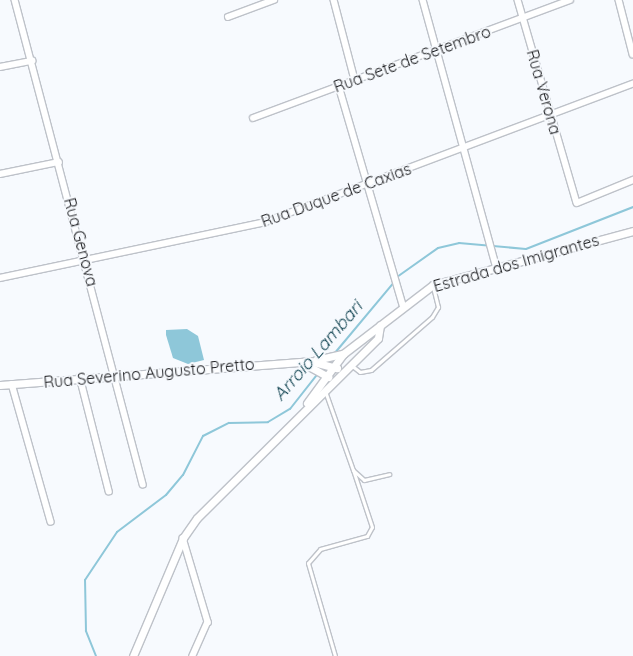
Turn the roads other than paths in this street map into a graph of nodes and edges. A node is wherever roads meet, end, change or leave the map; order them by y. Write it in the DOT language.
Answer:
graph roads {
  1 [pos="15,0"];
  2 [pos="274,0"];
  3 [pos="334,0"];
  4 [pos="423,0"];
  5 [pos="518,0"];
  6 [pos="570,0"];
  7 [pos="619,0"];
  8 [pos="228,17"];
  9 [pos="523,18"];
  10 [pos="436,50"];
  11 [pos="633,54"];
  12 [pos="32,61"];
  13 [pos="0,67"];
  14 [pos="355,80"];
  15 [pos="633,84"];
  16 [pos="339,86"];
  17 [pos="550,115"];
  18 [pos="253,118"];
  19 [pos="465,146"];
  20 [pos="59,162"];
  21 [pos="0,174"];
  22 [pos="633,180"];
  23 [pos="368,184"];
  24 [pos="633,231"];
  25 [pos="86,260"];
  26 [pos="497,269"];
  27 [pos="0,278"];
  28 [pos="432,286"];
  29 [pos="403,305"];
  30 [pos="380,325"];
  31 [pos="343,354"];
  32 [pos="322,360"];
  33 [pos="313,364"];
  34 [pos="350,364"];
  35 [pos="333,365"];
  36 [pos="341,373"];
  37 [pos="117,374"];
  38 [pos="325,374"];
  39 [pos="80,377"];
  40 [pos="334,381"];
  41 [pos="12,384"];
  42 [pos="0,385"];
  43 [pos="324,391"];
  44 [pos="306,406"];
  45 [pos="353,470"];
  46 [pos="389,474"];
  47 [pos="143,484"];
  48 [pos="109,491"];
  49 [pos="51,522"];
  50 [pos="183,538"];
  51 [pos="133,656"];
  52 [pos="193,656"];
  53 [pos="334,656"];
  1 -- 12 [label="street, Rua Genova"];
  2 -- 8 [label="street"];
  3 -- 14 [label="street"];
  4 -- 10 [label="street"];
  5 -- 9 [label="street, Rua Verona"];
  6 -- 9 [label="street, Rua Sete de Setembro"];
  7 -- 11 [label="street"];
  9 -- 10 [label="street, Rua Sete de Setembro"];
  9 -- 17 [label="street, Rua Verona"];
  10 -- 14 [label="street, Rua Sete de Setembro"];
  10 -- 19 [label="street"];
  12 -- 13 [label="street"];
  12 -- 20 [label="street, Rua Genova"];
  14 -- 16 [label="street, Rua Sete de Setembro"];
  15 -- 17 [label="street, Rua Duque de Caxias"];
  16 -- 18 [label="street, Rua Sete de Setembro"];
  16 -- 23 [label="street"];
  17 -- 19 [label="street, Rua Duque de Caxias"];
  17 -- 22 [label="street, Rua Verona"];
  19 -- 23 [label="street, Rua Duque de Caxias"];
  19 -- 26 [label="street"];
  20 -- 21 [label="street"];
  20 -- 25 [label="street, Rua Genova"];
  23 -- 25 [label="street, Rua Duque de Caxias"];
  23 -- 29 [label="street"];
  24 -- 26 [label="street, Estrada dos Imigrantes"];
  25 -- 27 [label="street, Rua Duque de Caxias"];
  25 -- 37 [label="street, Rua Genova"];
  26 -- 28 [label="street, Estrada dos Imigrantes"];
  28 -- 29 [label="street, Estrada dos Imigrantes"];
  28 -- 34 [label="lane"];
  29 -- 30 [label="street, Estrada dos Imigrantes"];
  30 -- 31 [label="street, Estrada dos Imigrantes"];
  30 -- 34 [label="street, Estrada dos Imigrantes"];
  31 -- 32 [label="street"];
  31 -- 35 [label="street, Estrada dos Imigrantes"];
  32 -- 33 [label="street, Rua Severino Augusto Pretto"];
  32 -- 35 [label="street"];
  33 -- 37 [label="street, Rua Severino Augusto Pretto"];
  33 -- 38 [label="street"];
  34 -- 36 [label="street, Estrada dos Imigrantes"];
  35 -- 36 [label="street"];
  35 -- 38 [label="street, Estrada dos Imigrantes"];
  36 -- 40 [label="street, Estrada dos Imigrantes"];
  37 -- 39 [label="street, Rua Severino Augusto Pretto"];
  37 -- 47 [label="street, Rua Genova"];
  38 -- 40 [label="street"];
  38 -- 44 [label="street, Estrada dos Imigrantes"];
  39 -- 41 [label="street, Rua Severino Augusto Pretto"];
  39 -- 48 [label="street"];
  40 -- 43 [label="street, Estrada dos Imigrantes"];
  41 -- 42 [label="street, Rua Severino Augusto Pretto"];
  41 -- 49 [label="street"];
  43 -- 44 [label="street, Estrada dos Imigrantes"];
  43 -- 45 [label="lane"];
  44 -- 50 [label="street, Estrada dos Imigrantes"];
  45 -- 46 [label="lane"];
  45 -- 53 [label="lane"];
  50 -- 51 [label="street, Estrada dos Imigrantes"];
  50 -- 52 [label="street"];
}
